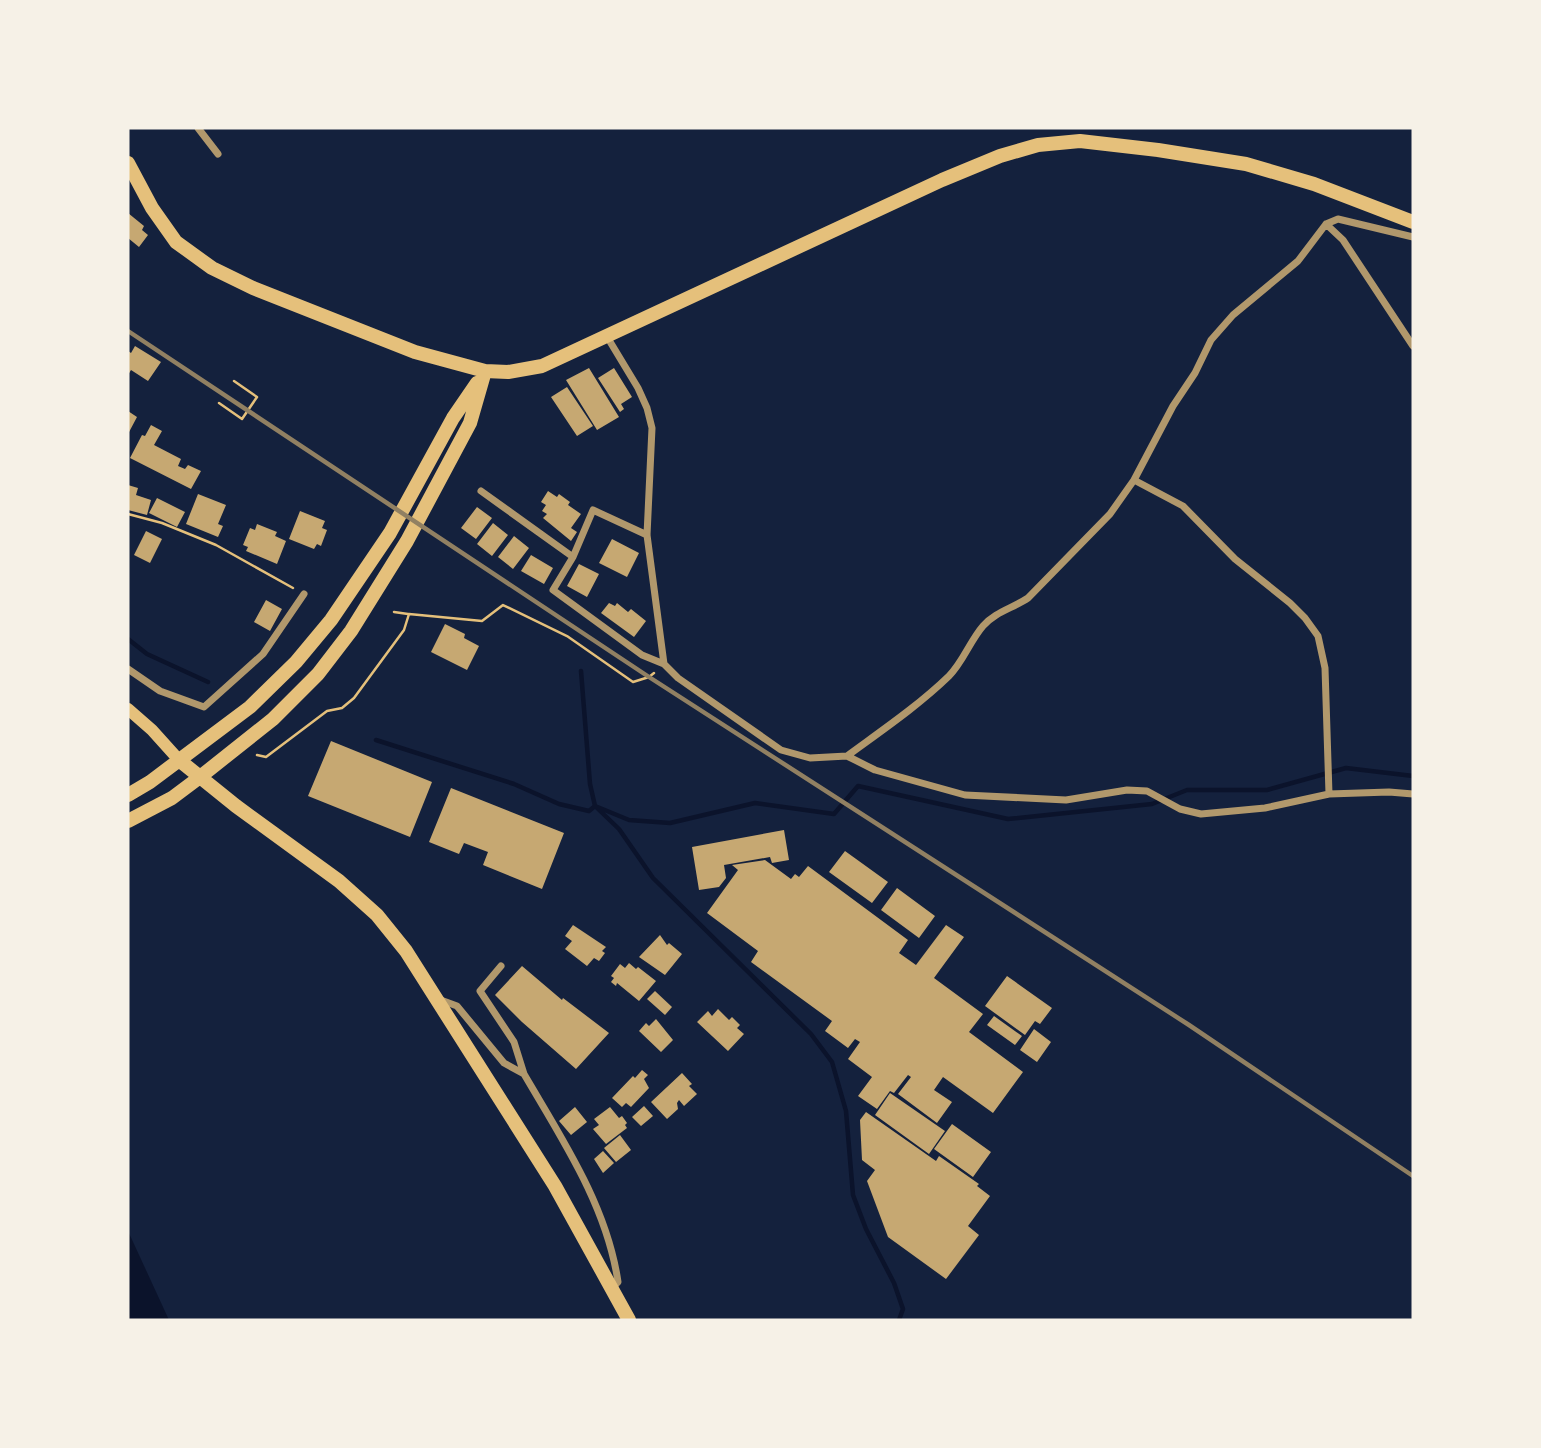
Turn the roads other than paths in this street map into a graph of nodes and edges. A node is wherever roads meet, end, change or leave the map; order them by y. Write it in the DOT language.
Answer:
graph roads {
  1 [pos="198,128"];
  2 [pos="218,154"];
  3 [pos="128,163"];
  4 [pos="1413,222"];
  5 [pos="1326,225"];
  6 [pos="1413,237"];
  7 [pos="606,335"];
  8 [pos="1413,346"];
  9 [pos="485,371"];
  10 [pos="1134,480"];
  11 [pos="481,491"];
  12 [pos="647,535"];
  13 [pos="573,557"];
  14 [pos="304,594"];
  15 [pos="664,664"];
  16 [pos="128,669"];
  17 [pos="128,709"];
  18 [pos="847,756"];
  19 [pos="179,760"];
  20 [pos="200,778"];
  21 [pos="128,794"];
  22 [pos="1329,794"];
  23 [pos="1413,794"];
  24 [pos="128,821"];
  25 [pos="501,965"];
  26 [pos="438,999"];
  27 [pos="524,1074"];
  28 [pos="611,1289"];
  29 [pos="629,1320"];
  1 -- 2 [label="street"];
  3 -- 9 [label="main road"];
  4 -- 7 [label="main road"];
  5 -- 6 [label="street"];
  5 -- 8 [label="street"];
  5 -- 10 [label="street"];
  7 -- 9 [label="main road"];
  7 -- 12 [label="street"];
  9 -- 19 [label="main road"];
  9 -- 20 [label="main road"];
  10 -- 18 [label="street"];
  10 -- 22 [label="street"];
  11 -- 13 [label="street"];
  12 -- 13 [label="street"];
  12 -- 15 [label="street"];
  13 -- 15 [label="street"];
  14 -- 16 [label="street"];
  15 -- 18 [label="street"];
  17 -- 19 [label="main road"];
  18 -- 22 [label="street"];
  19 -- 20 [label="main road"];
  19 -- 21 [label="main road"];
  20 -- 24 [label="main road"];
  20 -- 26 [label="main road"];
  22 -- 23 [label="street"];
  25 -- 27 [label="street"];
  26 -- 27 [label="street"];
  26 -- 28 [label="main road"];
  27 -- 28 [label="street"];
  28 -- 29 [label="main road"];
}
